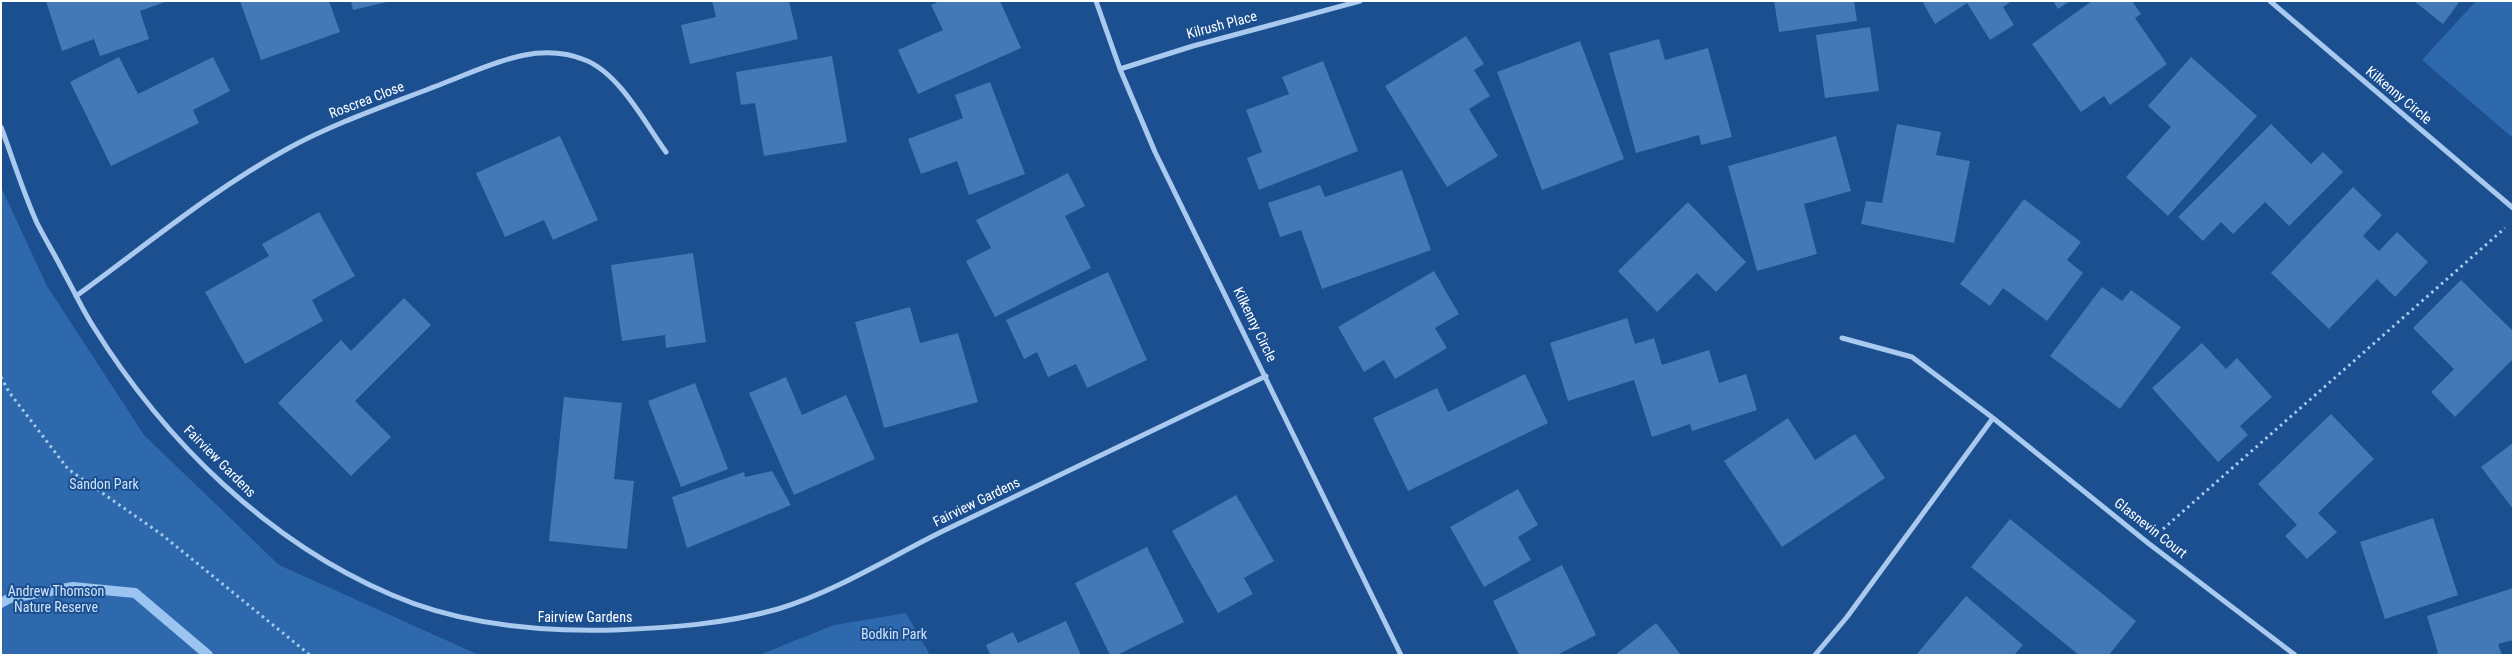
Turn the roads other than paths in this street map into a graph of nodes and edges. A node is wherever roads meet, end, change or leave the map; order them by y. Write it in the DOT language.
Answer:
graph roads {
  1 [pos="1096,1"];
  2 [pos="1360,1"];
  3 [pos="2270,1"];
  4 [pos="1120,69"];
  5 [pos="1,127"];
  6 [pos="666,152"];
  7 [pos="2513,208"];
  8 [pos="76,296"];
  9 [pos="1842,338"];
  10 [pos="1266,376"];
  11 [pos="1993,418"];
  12 [pos="1401,655"];
  13 [pos="1815,655"];
  14 [pos="2295,655"];
  1 -- 4 [label="street, Kilkenny Circle"];
  2 -- 4 [label="street, Kilrush Place"];
  3 -- 7 [label="street, Kilkenny Circle"];
  4 -- 10 [label="street, Kilkenny Circle"];
  5 -- 8 [label="street, Fairview Gardens"];
  6 -- 8 [label="street, Roscrea Close"];
  8 -- 10 [label="street, Fairview Gardens"];
  9 -- 11 [label="street, Glasnevin Court"];
  10 -- 12 [label="street, Kilkenny Circle"];
  11 -- 13 [label="street"];
  11 -- 14 [label="street, Glasnevin Court"];
}
